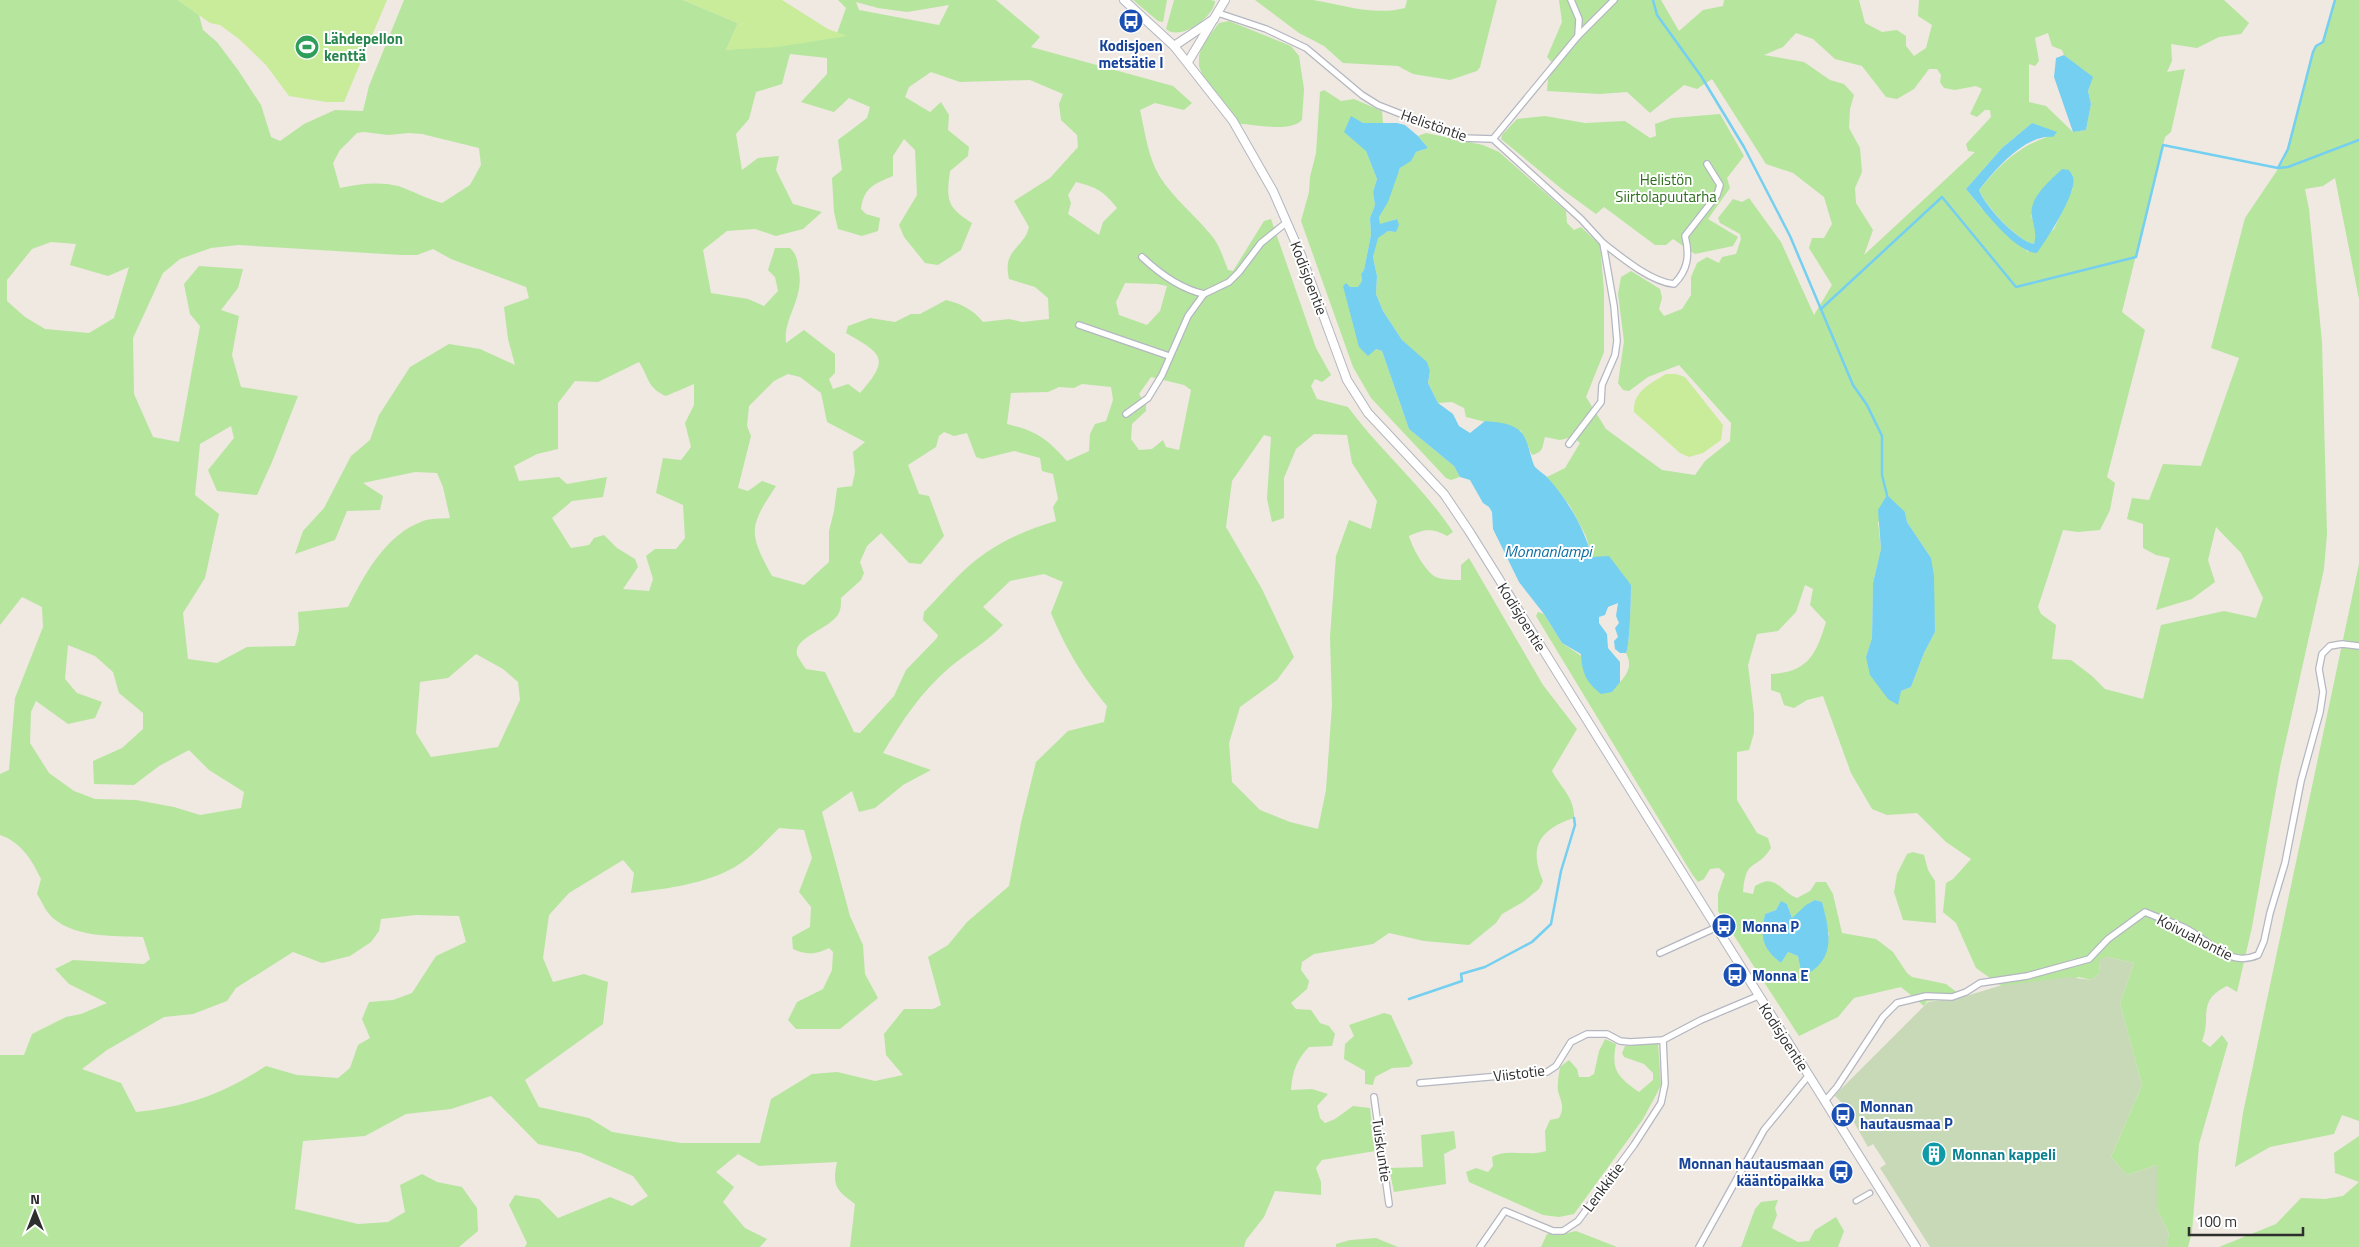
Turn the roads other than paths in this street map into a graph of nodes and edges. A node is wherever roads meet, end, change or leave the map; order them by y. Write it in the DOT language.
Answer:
graph roads {
  1 [pos="1124,0"];
  2 [pos="1225,0"];
  3 [pos="1570,0"];
  4 [pos="1614,0"];
  5 [pos="1217,15"];
  6 [pos="1578,36"];
  7 [pos="1174,46"];
  8 [pos="1188,62"];
  9 [pos="1493,139"];
  10 [pos="1707,164"];
  11 [pos="1286,222"];
  12 [pos="1603,243"];
  13 [pos="1142,257"];
  14 [pos="1204,294"];
  15 [pos="1079,325"];
  16 [pos="1169,356"];
  17 [pos="1126,414"];
  18 [pos="1569,444"];
  19 [pos="2359,646"];
  20 [pos="1715,928"];
  21 [pos="1660,953"];
  22 [pos="1758,996"];
  23 [pos="1663,1040"];
  24 [pos="1809,1075"];
  25 [pos="1420,1083"];
  26 [pos="1374,1097"];
  27 [pos="1825,1101"];
  28 [pos="1870,1193"];
  29 [pos="1856,1201"];
  30 [pos="1388,1204"];
  31 [pos="1911,1240"];
  32 [pos="1480,1247"];
  33 [pos="1699,1247"];
  34 [pos="1904,1247"];
  35 [pos="1916,1247"];
  1 -- 7 [label="street, Kodisjoentie"];
  2 -- 5 [label="street"];
  3 -- 6 [label="street"];
  4 -- 6 [label="street"];
  5 -- 7 [label="street"];
  5 -- 8 [label="street"];
  5 -- 9 [label="street, Helistöntie"];
  6 -- 9 [label="street"];
  7 -- 8 [label="street, Kodisjoentie"];
  8 -- 11 [label="street, Kodisjoentie"];
  9 -- 12 [label="street"];
  10 -- 12 [label="street"];
  11 -- 14 [label="street"];
  11 -- 20 [label="street, Kodisjoentie"];
  12 -- 18 [label="street"];
  13 -- 14 [label="street"];
  14 -- 16 [label="street"];
  15 -- 16 [label="street"];
  16 -- 17 [label="street"];
  19 -- 27 [label="street, Koivuahontie"];
  20 -- 21 [label="street"];
  20 -- 22 [label="street, Kodisjoentie"];
  22 -- 23 [label="street, Viistotie"];
  22 -- 24 [label="street, Kodisjoentie"];
  23 -- 25 [label="street, Viistotie"];
  23 -- 32 [label="street, Lenkkitie"];
  24 -- 27 [label="street, Kodisjoentie"];
  24 -- 33 [label="street"];
  26 -- 30 [label="street, Tuiskuntie"];
  27 -- 31 [label="street, Kodisjoentie"];
  28 -- 29 [label="street"];
  31 -- 34 [label="street"];
  31 -- 35 [label="street, Kodisjoentie"];
}
